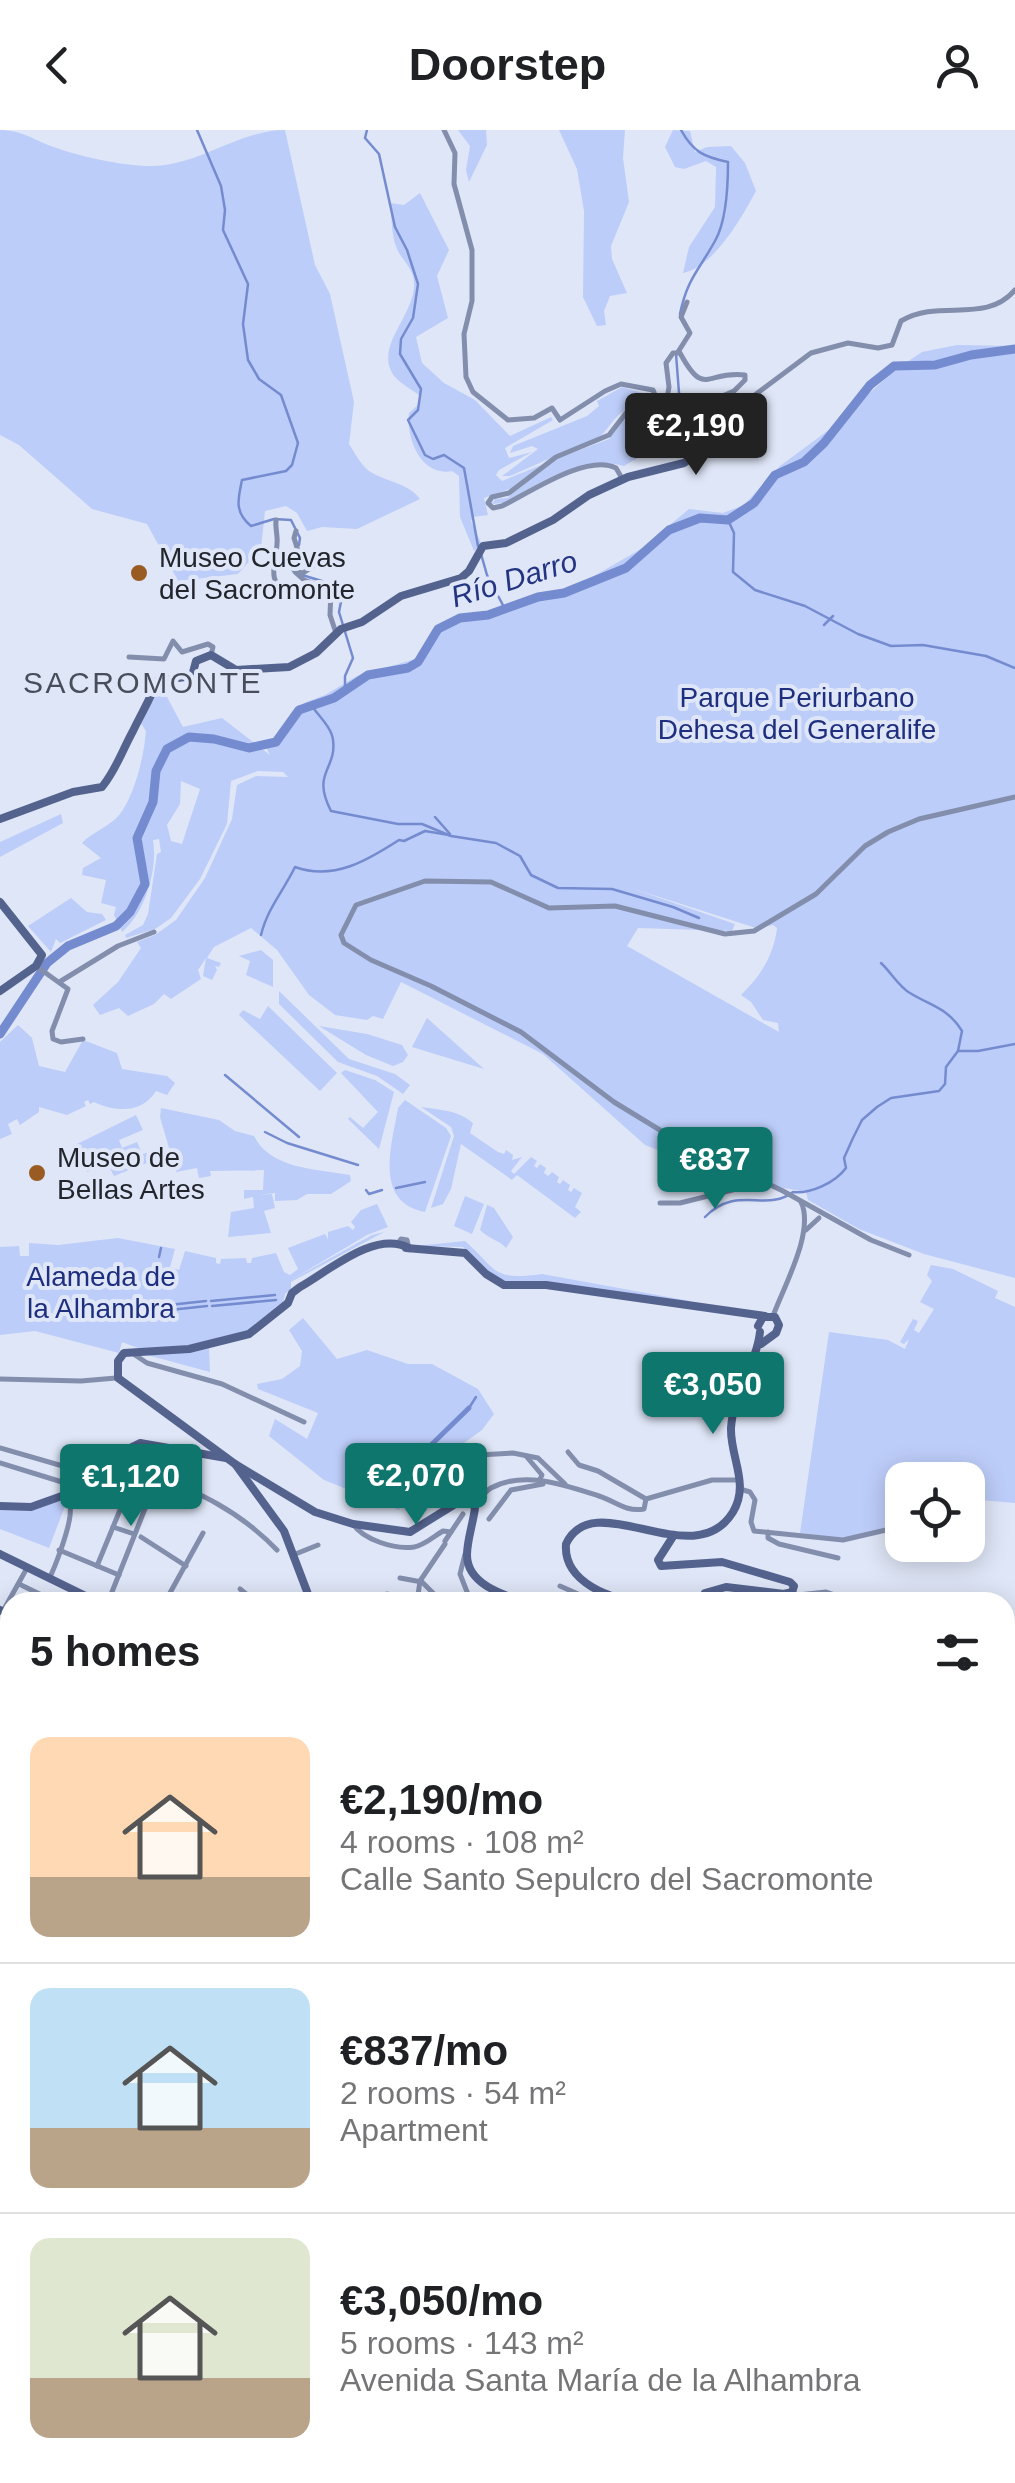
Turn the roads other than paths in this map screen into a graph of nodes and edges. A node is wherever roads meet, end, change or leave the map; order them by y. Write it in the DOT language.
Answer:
graph roads {
  1 [pos="444,130"];
  2 [pos="1015,290"];
  3 [pos="687,302"];
  4 [pos="678,352"];
  5 [pos="711,413"];
  6 [pos="655,417"];
  7 [pos="623,480"];
  8 [pos="276,520"];
  9 [pos="296,531"];
  10 [pos="300,554"];
  11 [pos="274,556"];
  12 [pos="324,559"];
  13 [pos="294,572"];
  14 [pos="290,595"];
  15 [pos="342,629"];
  16 [pos="211,655"];
  17 [pos="129,658"];
  18 [pos="1015,797"];
  19 [pos="0,819"];
  20 [pos="1,907"];
  21 [pos="154,932"];
  22 [pos="40,969"];
  23 [pos="60,982"];
  24 [pos="0,992"];
  25 [pos="83,1039"];
  26 [pos="766,1182"];
  27 [pos="660,1203"];
  28 [pos="812,1216"];
  29 [pos="387,1242"];
  30 [pos="409,1248"];
  31 [pos="905,1254"];
  32 [pos="736,1312"];
  33 [pos="769,1316"];
  34 [pos="759,1329"];
  35 [pos="771,1336"];
  36 [pos="758,1347"];
  37 [pos="130,1351"];
  38 [pos="118,1378"];
  39 [pos="0,1379"];
  40 [pos="304,1422"];
  41 [pos="0,1448"];
  42 [pos="568,1452"];
  43 [pos="524,1454"];
  44 [pos="115,1457"];
  45 [pos="226,1458"];
  46 [pos="0,1462"];
  47 [pos="234,1464"];
  48 [pos="98,1465"];
  49 [pos="136,1471"];
  50 [pos="87,1473"];
  51 [pos="158,1476"];
  52 [pos="132,1480"];
  53 [pos="542,1482"];
  54 [pos="740,1485"];
  55 [pos="567,1486"];
  56 [pos="79,1488"];
  57 [pos="63,1496"];
  58 [pos="430,1496"];
  59 [pos="646,1500"];
  60 [pos="474,1504"];
  61 [pos="0,1506"];
  62 [pos="70,1507"];
  63 [pos="464,1514"];
  64 [pos="489,1519"];
  65 [pos="353,1524"];
  66 [pos="113,1527"];
  67 [pos="885,1530"];
  68 [pos="451,1532"];
  69 [pos="768,1532"];
  70 [pos="203,1533"];
  71 [pos="138,1536"];
  72 [pos="675,1538"];
  73 [pos="318,1545"];
  74 [pos="59,1550"];
  75 [pos="277,1550"];
  76 [pos="0,1554"];
  77 [pos="292,1554"];
  78 [pos="467,1554"];
  79 [pos="838,1558"];
  80 [pos="97,1566"];
  81 [pos="186,1566"];
  82 [pos="27,1568"];
  83 [pos="119,1575"];
  84 [pos="400,1578"];
  85 [pos="49,1579"];
  86 [pos="420,1581"];
  87 [pos="19,1584"];
  88 [pos="560,1586"];
  89 [pos="240,1589"];
  90 [pos="15,1592"];
  91 [pos="35,1592"];
  92 [pos="77,1592"];
  93 [pos="112,1592"];
  94 [pos="171,1592"];
  95 [pos="244,1592"];
  96 [pos="306,1592"];
  97 [pos="419,1592"];
  98 [pos="432,1592"];
  99 [pos="467,1592"];
  100 [pos="502,1592"];
  101 [pos="574,1592"];
  102 [pos="604,1592"];
  103 [pos="705,1592"];
  104 [pos="765,1592"];
  105 [pos="792,1592"];
  1 -- 6 [label="street"];
  2 -- 5 [label="street"];
  3 -- 4 [label="street"];
  4 -- 5 [label="street"];
  4 -- 6 [label="street"];
  5 -- 7 [label="street"];
  6 -- 7 [label="street"];
  7 -- 15 [label="street"];
  8 -- 11 [label="street"];
  9 -- 10 [label="street"];
  10 -- 11 [label="street"];
  10 -- 13 [label="street"];
  11 -- 14 [label="street"];
  12 -- 13 [label="street"];
  13 -- 15 [label="street"];
  15 -- 16 [label="street"];
  16 -- 17 [label="street"];
  16 -- 19 [label="street"];
  18 -- 26 [label="street"];
  20 -- 22 [label="street"];
  21 -- 23 [label="street"];
  22 -- 23 [label="street"];
  22 -- 24 [label="street"];
  23 -- 25 [label="street"];
  26 -- 27 [label="street"];
  26 -- 28 [label="street"];
  28 -- 31 [label="street"];
  28 -- 33 [label="street"];
  29 -- 30 [label="street"];
  29 -- 30 [label="street"];
  29 -- 37 [label="street"];
  30 -- 32 [label="street"];
  32 -- 33 [label="street"];
  32 -- 34 [label="street"];
  33 -- 34 [label="street"];
  33 -- 35 [label="street"];
  34 -- 35 [label="street"];
  34 -- 36 [label="street"];
  35 -- 36 [label="street"];
  36 -- 54 [label="street"];
  37 -- 38 [label="street"];
  37 -- 40 [label="street"];
  38 -- 39 [label="street"];
  38 -- 45 [label="street"];
  41 -- 50 [label="street"];
  42 -- 59 [label="street"];
  43 -- 53 [label="street"];
  43 -- 55 [label="street"];
  43 -- 58 [label="street"];
  44 -- 45 [label="street"];
  44 -- 48 [label="street"];
  44 -- 51 [label="street"];
  45 -- 47 [label="street"];
  46 -- 57 [label="street"];
  47 -- 65 [label="street"];
  47 -- 77 [label="street"];
  48 -- 50 [label="street"];
  48 -- 52 [label="street"];
  49 -- 52 [label="street"];
  50 -- 56 [label="street"];
  51 -- 71 [label="street"];
  51 -- 75 [label="street"];
  52 -- 66 [label="street"];
  53 -- 55 [label="street"];
  53 -- 60 [label="street"];
  53 -- 64 [label="street"];
  54 -- 59 [label="street"];
  54 -- 69 [label="street"];
  54 -- 72 [label="street"];
  55 -- 59 [label="street"];
  56 -- 57 [label="street"];
  56 -- 62 [label="street"];
  57 -- 61 [label="street"];
  57 -- 62 [label="street"];
  60 -- 65 [label="street"];
  60 -- 78 [label="street"];
  62 -- 74 [label="street"];
  63 -- 68 [label="street"];
  65 -- 68 [label="street"];
  66 -- 71 [label="street"];
  66 -- 80 [label="street"];
  67 -- 69 [label="street"];
  68 -- 86 [label="street"];
  69 -- 79 [label="street"];
  70 -- 81 [label="street"];
  71 -- 81 [label="street"];
  71 -- 83 [label="street"];
  72 -- 102 [label="street"];
  72 -- 105 [label="street"];
  73 -- 77 [label="street"];
  74 -- 80 [label="street"];
  74 -- 85 [label="street"];
  76 -- 82 [label="street"];
  77 -- 96 [label="street"];
  78 -- 99 [label="street"];
  78 -- 100 [label="street"];
  80 -- 83 [label="street"];
  81 -- 94 [label="street"];
  82 -- 85 [label="street"];
  82 -- 87 [label="street"];
  83 -- 93 [label="street"];
  84 -- 86 [label="street"];
  85 -- 92 [label="street"];
  86 -- 97 [label="street"];
  86 -- 98 [label="street"];
  87 -- 90 [label="street"];
  87 -- 91 [label="street"];
  88 -- 101 [label="street"];
  89 -- 95 [label="street"];
  103 -- 104 [label="street"];
}
